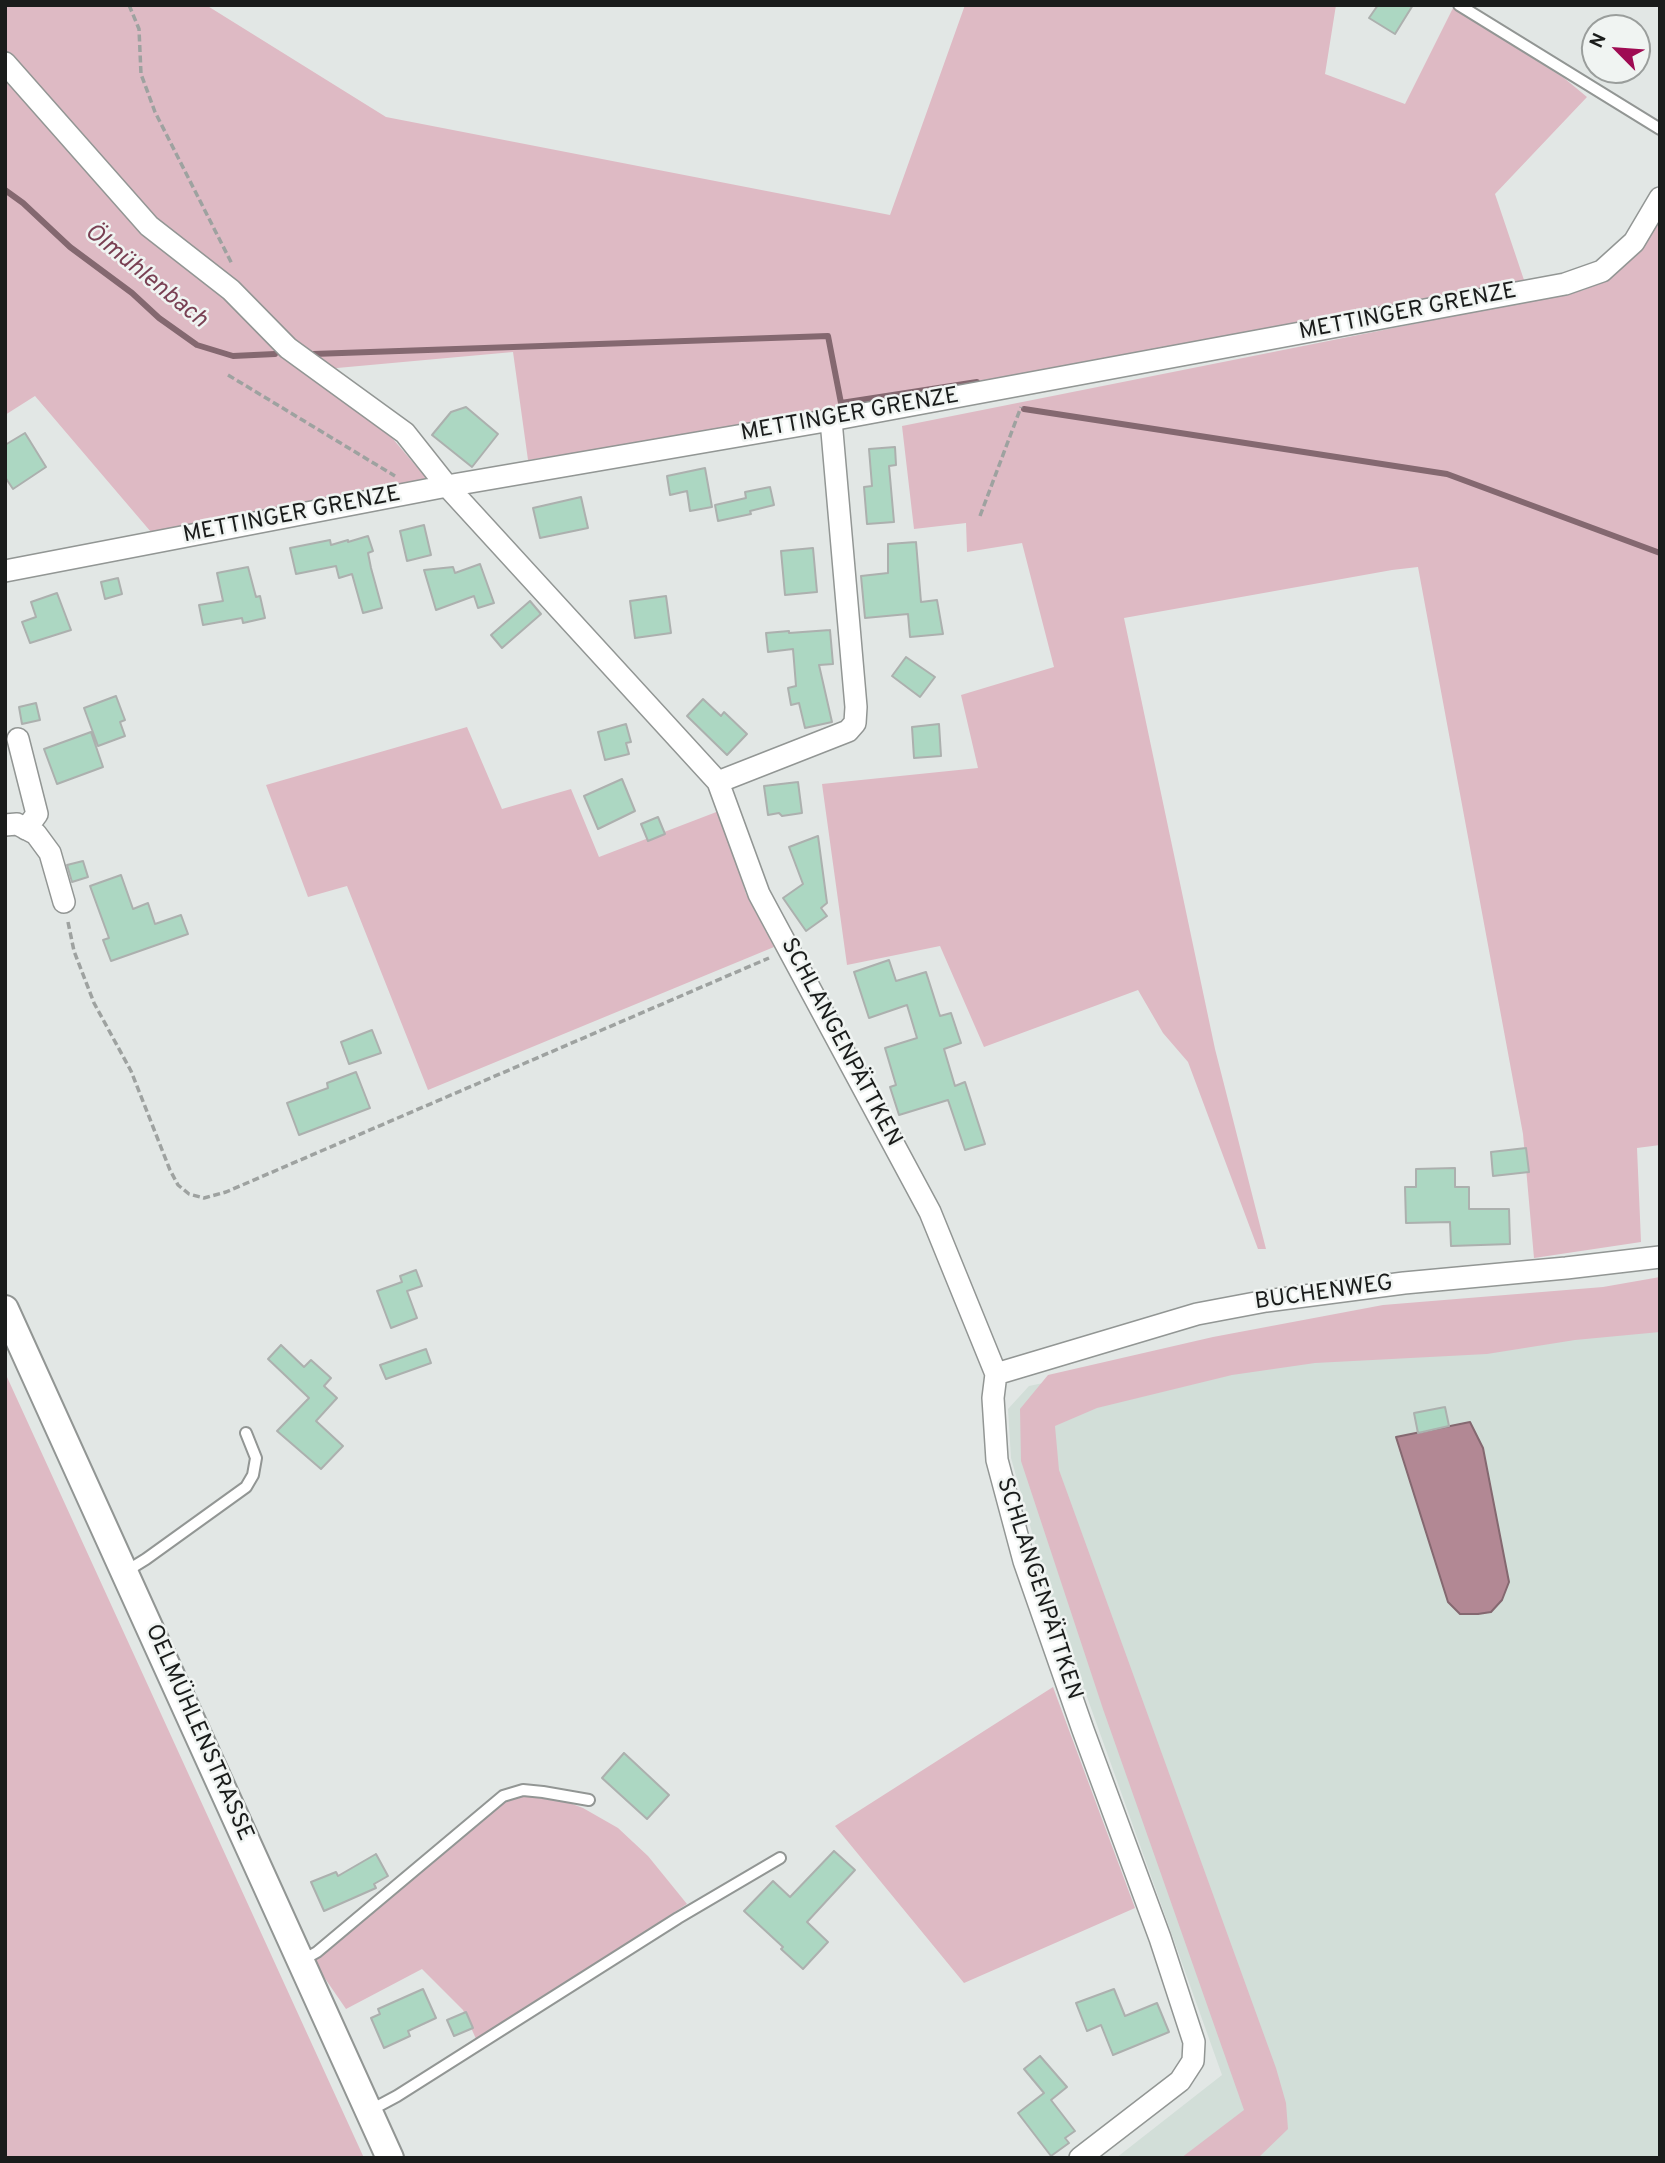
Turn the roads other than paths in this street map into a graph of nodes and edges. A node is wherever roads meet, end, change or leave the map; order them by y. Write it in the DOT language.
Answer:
graph roads {
  1 [pos="1459,5"];
  2 [pos="5,63"];
  3 [pos="1660,129"];
  4 [pos="1660,198"];
  5 [pos="831,420"];
  6 [pos="447,486"];
  7 [pos="5,571"];
  8 [pos="18,739"];
  9 [pos="718,782"];
  10 [pos="16,827"];
  11 [pos="64,901"];
  12 [pos="1660,1257"];
  13 [pos="5,1309"];
  14 [pos="996,1374"];
  15 [pos="246,1433"];
  16 [pos="125,1572"];
  17 [pos="589,1800"];
  18 [pos="780,1858"];
  19 [pos="301,1961"];
  20 [pos="369,2110"];
  21 [pos="390,2158"];
  22 [pos="1080,2158"];
  1 -- 3 [label="lane"];
  2 -- 6 [label="street, SCHLANGENPÄTTKEN"];
  4 -- 5 [label="street, METTINGER GRENZE"];
  5 -- 6 [label="street, METTINGER GRENZE"];
  5 -- 9 [label="street"];
  6 -- 7 [label="street, METTINGER GRENZE"];
  6 -- 9 [label="street, SCHLANGENPÄTTKEN"];
  8 -- 10 [label="street"];
  9 -- 14 [label="street, SCHLANGENPÄTTKEN"];
  10 -- 11 [label="street"];
  12 -- 14 [label="street, BUCHENWEG"];
  13 -- 16 [label="street, OELMÜHLENSTRASSE"];
  14 -- 22 [label="street, SCHLANGENPÄTTKEN"];
  15 -- 16 [label="lane"];
  16 -- 19 [label="street, OELMÜHLENSTRASSE"];
  17 -- 19 [label="lane"];
  18 -- 20 [label="lane"];
  19 -- 20 [label="street, OELMÜHLENSTRASSE"];
  20 -- 21 [label="street, OELMÜHLENSTRASSE"];
}
